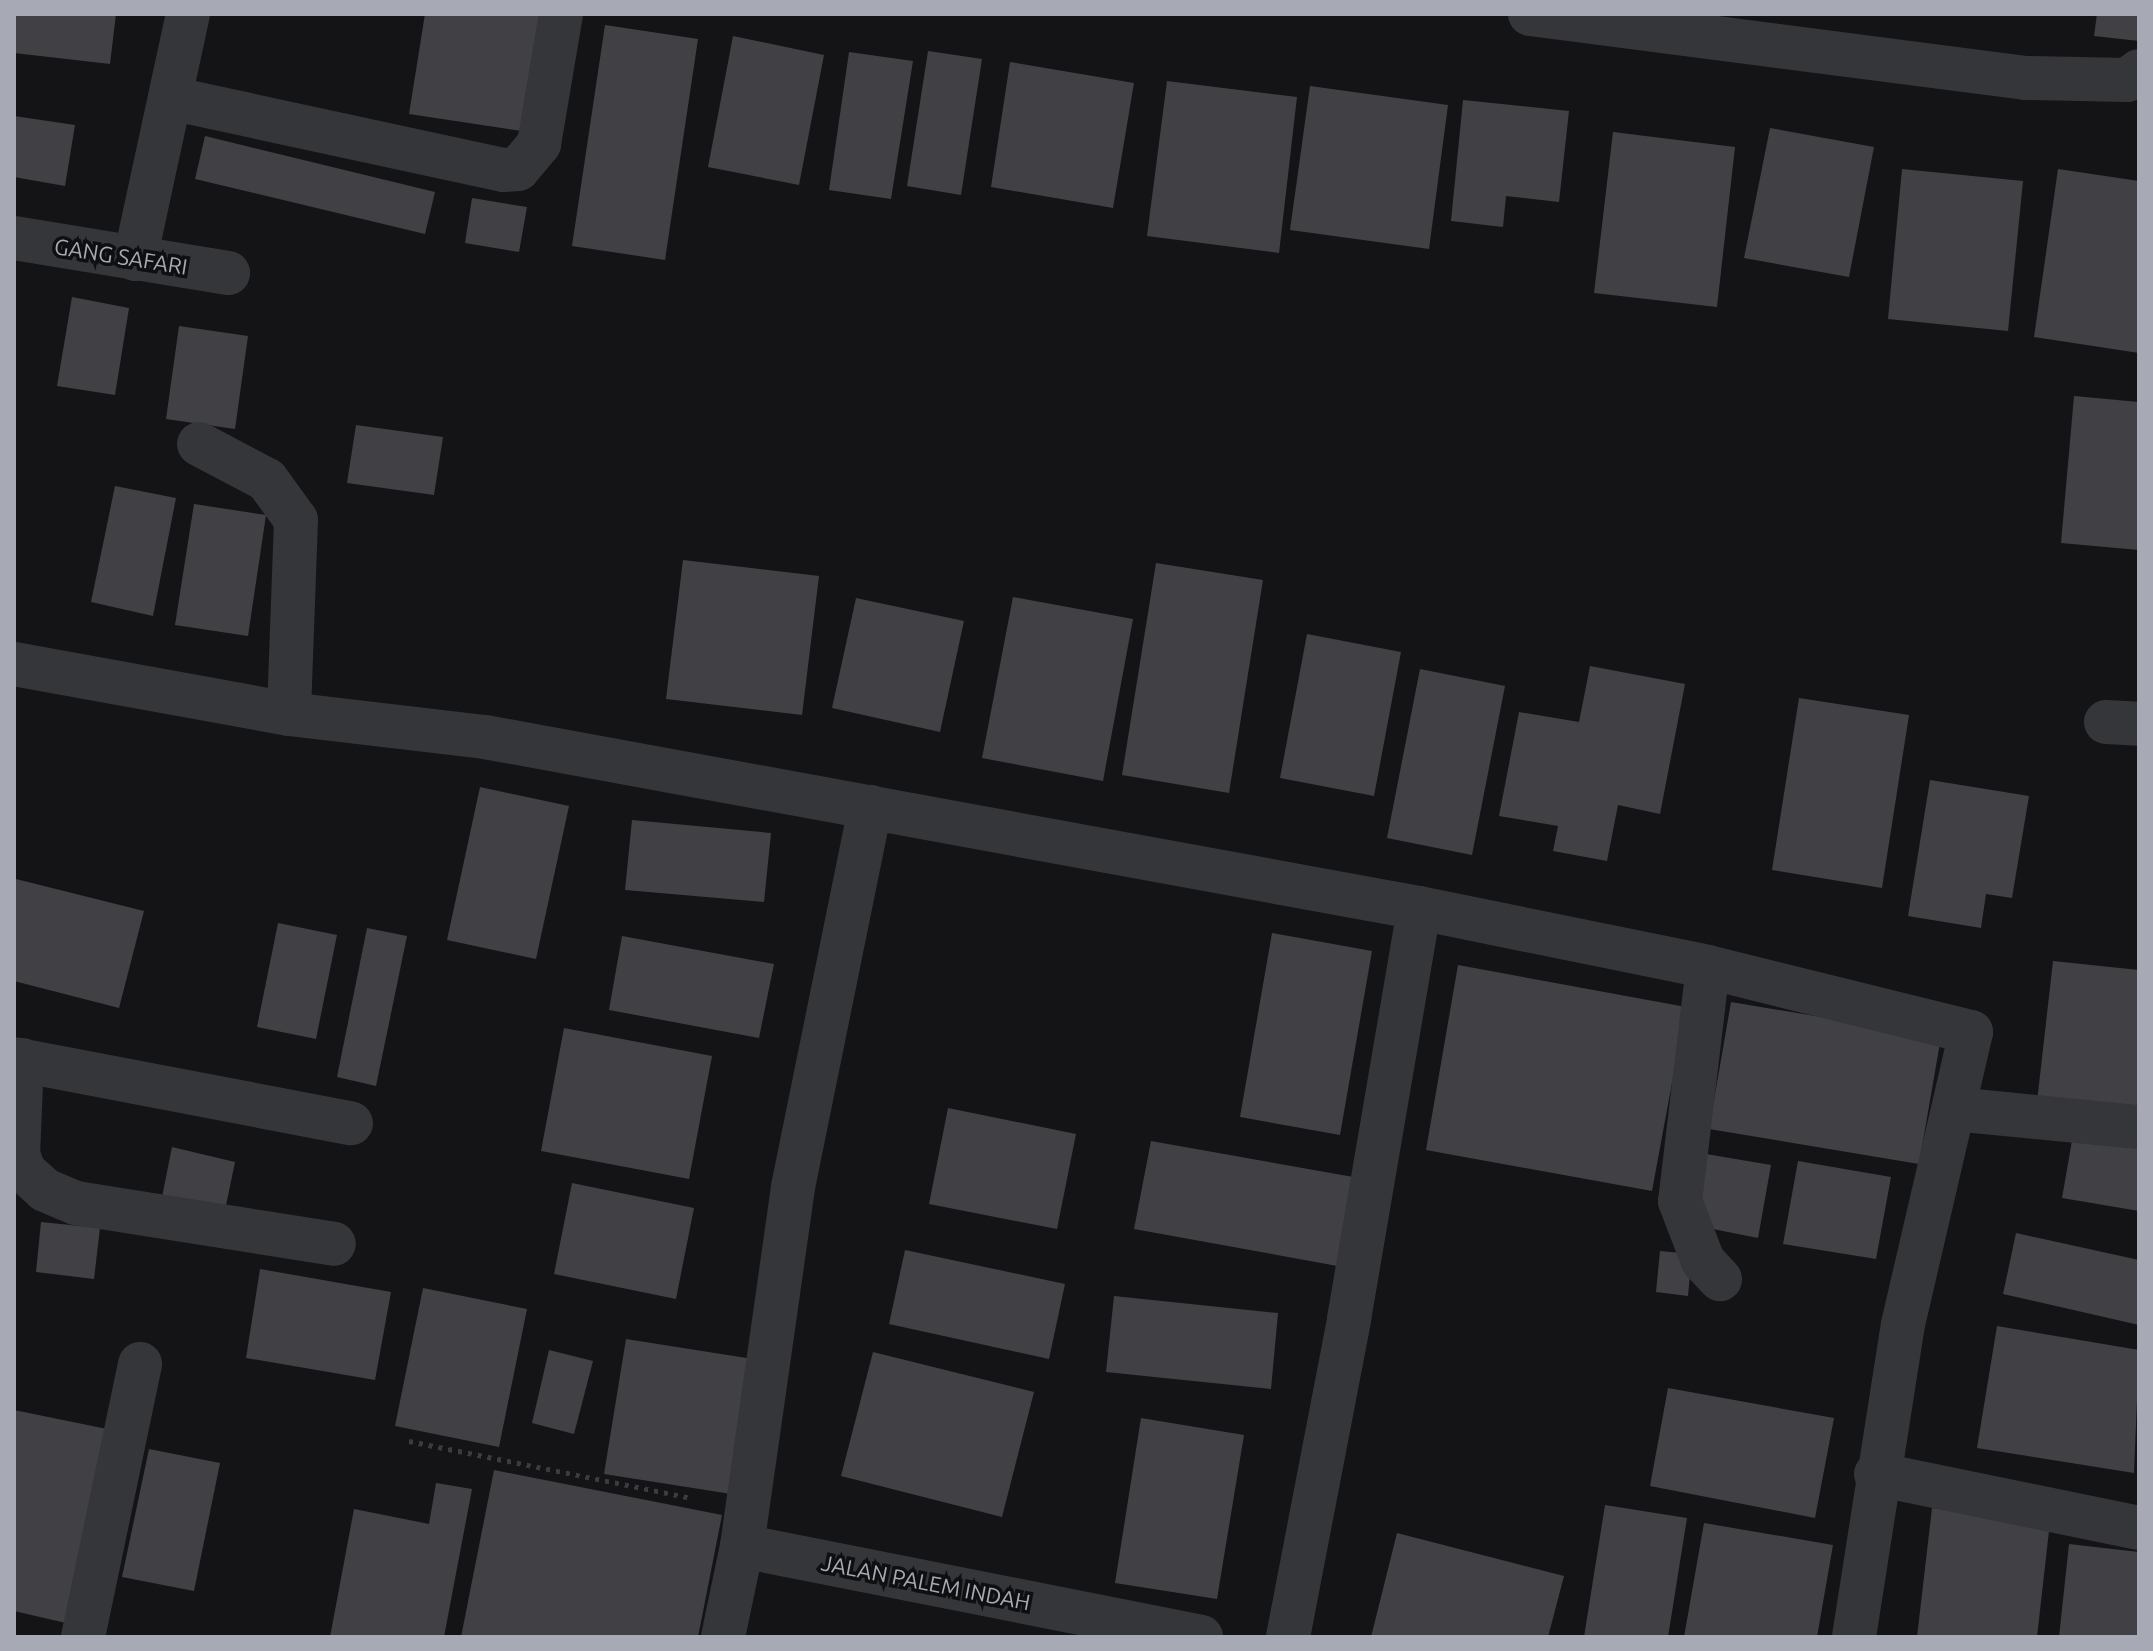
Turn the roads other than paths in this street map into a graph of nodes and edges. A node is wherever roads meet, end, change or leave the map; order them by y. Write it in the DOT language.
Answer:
graph roads {
  1 [pos="188,14"];
  2 [pos="561,14"];
  3 [pos="1530,14"];
  4 [pos="2139,71"];
  5 [pos="170,98"];
  6 [pos="14,238"];
  7 [pos="135,259"];
  8 [pos="228,273"];
  9 [pos="199,444"];
  10 [pos="14,664"];
  11 [pos="289,714"];
  12 [pos="870,807"];
  13 [pos="1419,908"];
  14 [pos="1708,967"];
  15 [pos="18,1059"];
  16 [pos="1954,1109"];
  17 [pos="351,1123"];
  18 [pos="2139,1127"];
  19 [pos="334,1244"];
  20 [pos="1720,1279"];
  21 [pos="140,1364"];
  22 [pos="1876,1474"];
  23 [pos="745,1527"];
  24 [pos="2139,1528"];
  25 [pos="83,1637"];
  26 [pos="723,1637"];
  27 [pos="1201,1637"];
  28 [pos="1288,1637"];
  29 [pos="1854,1637"];
  1 -- 5 [label="street"];
  2 -- 5 [label="street"];
  3 -- 4 [label="street"];
  5 -- 7 [label="street"];
  6 -- 7 [label="street, GANG SAFARI"];
  7 -- 8 [label="street, GANG SAFARI"];
  9 -- 11 [label="street"];
  10 -- 11 [label="street"];
  11 -- 12 [label="street"];
  12 -- 13 [label="street"];
  12 -- 23 [label="street"];
  13 -- 14 [label="street"];
  13 -- 28 [label="street"];
  14 -- 16 [label="street"];
  14 -- 20 [label="street"];
  15 -- 17 [label="street"];
  15 -- 19 [label="street"];
  16 -- 18 [label="street"];
  16 -- 22 [label="street"];
  21 -- 25 [label="street"];
  22 -- 24 [label="street"];
  22 -- 29 [label="street"];
  23 -- 26 [label="street"];
  23 -- 27 [label="street, JALAN PALEM INDAH"];
}
